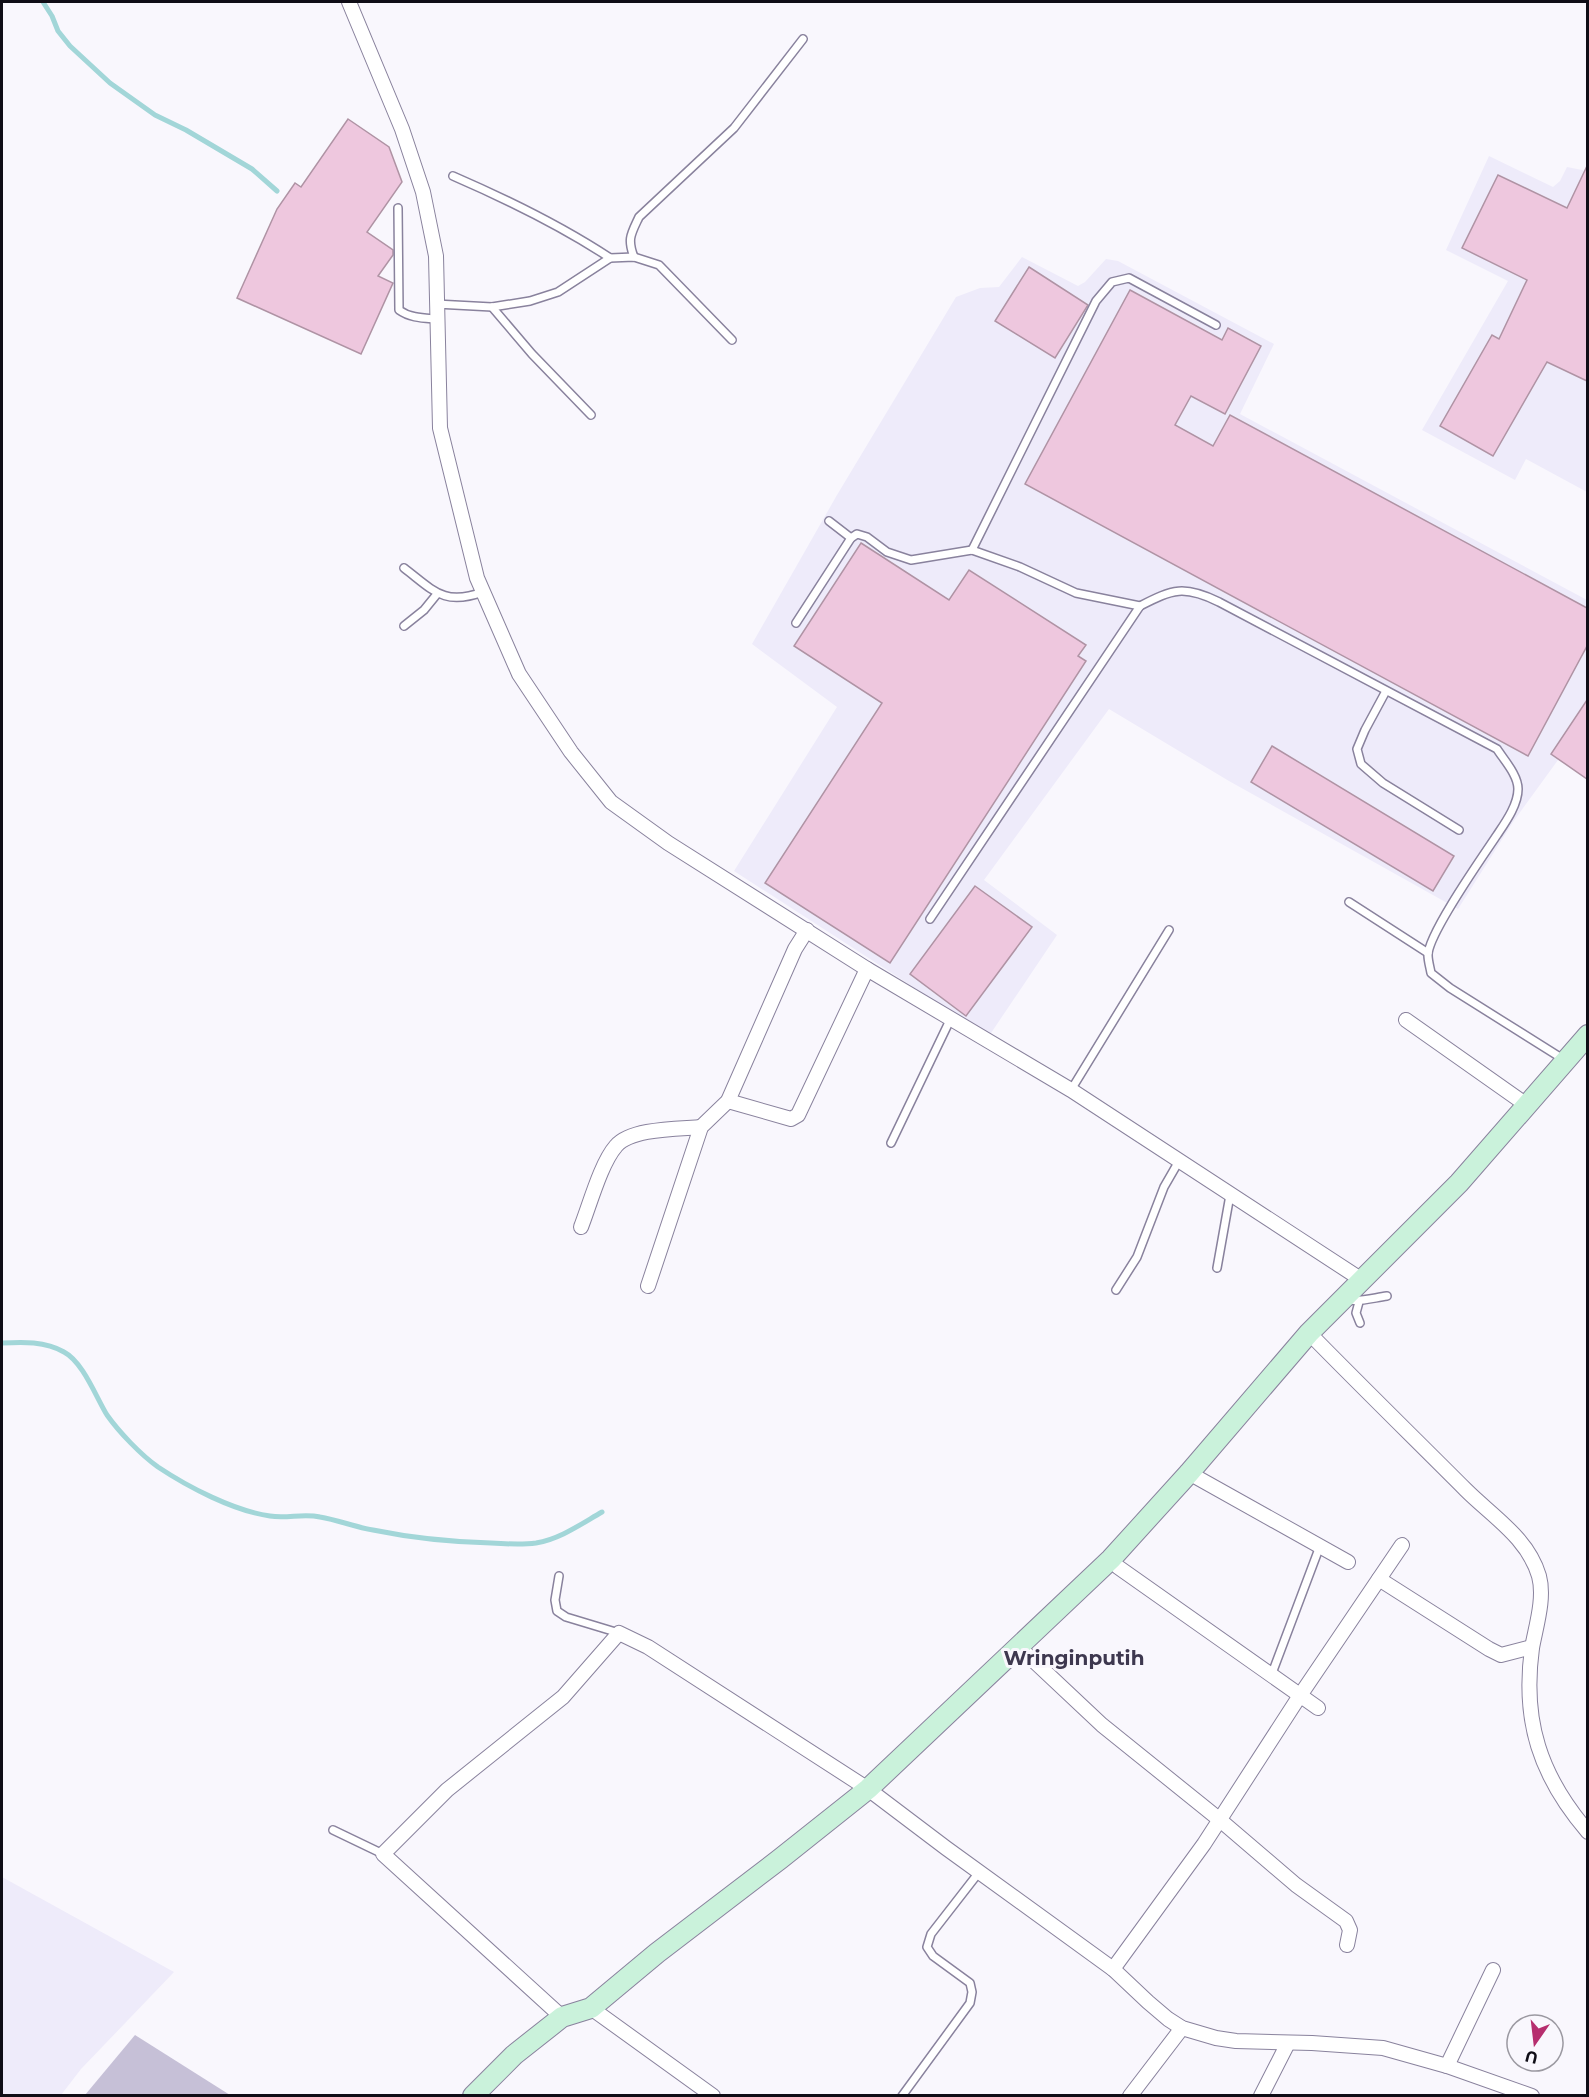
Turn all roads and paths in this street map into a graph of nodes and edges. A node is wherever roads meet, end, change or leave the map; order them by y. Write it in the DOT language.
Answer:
graph roads {
  1 [pos="349,2"];
  2 [pos="803,39"];
  3 [pos="453,176"];
  4 [pos="398,208"];
  5 [pos="634,257"];
  6 [pos="610,258"];
  7 [pos="436,304"];
  8 [pos="492,307"];
  9 [pos="436,319"];
  10 [pos="1216,324"];
  11 [pos="732,340"];
  12 [pos="591,415"];
  13 [pos="829,521"];
  14 [pos="851,538"];
  15 [pos="972,550"];
  16 [pos="404,568"];
  17 [pos="483,592"];
  18 [pos="437,594"];
  19 [pos="1140,606"];
  20 [pos="796,623"];
  21 [pos="404,626"];
  22 [pos="1386,691"];
  23 [pos="1459,830"];
  24 [pos="1349,902"];
  25 [pos="930,919"];
  26 [pos="807,930"];
  27 [pos="1169,930"];
  28 [pos="1428,953"];
  29 [pos="867,969"];
  30 [pos="951,1018"];
  31 [pos="1406,1020"];
  32 [pos="1587,1035"];
  33 [pos="1565,1061"];
  34 [pos="1071,1090"];
  35 [pos="728,1101"];
  36 [pos="1528,1106"];
  37 [pos="701,1127"];
  38 [pos="891,1143"];
  39 [pos="1179,1161"];
  40 [pos="1230,1195"];
  41 [pos="581,1227"];
  42 [pos="1217,1268"];
  43 [pos="1362,1280"];
  44 [pos="648,1286"];
  45 [pos="1116,1290"];
  46 [pos="1387,1296"];
  47 [pos="1353,1299"];
  48 [pos="1360,1323"];
  49 [pos="1309,1333"];
  50 [pos="1190,1473"];
  51 [pos="1402,1545"];
  52 [pos="1320,1546"];
  53 [pos="1111,1559"];
  54 [pos="1348,1562"];
  55 [pos="559,1576"];
  56 [pos="1378,1579"];
  57 [pos="619,1633"];
  58 [pos="1018,1646"];
  59 [pos="1532,1647"];
  60 [pos="1270,1676"];
  61 [pos="1299,1697"];
  62 [pos="1318,1708"];
  63 [pos="868,1789"];
  64 [pos="1220,1820"];
  65 [pos="333,1830"];
  66 [pos="1587,1832"];
  67 [pos="383,1854"];
  68 [pos="980,1871"];
  69 [pos="1347,1944"];
  70 [pos="1113,1969"];
  71 [pos="1493,1970"];
  72 [pos="591,2008"];
  73 [pos="562,2017"];
  74 [pos="1182,2028"];
  75 [pos="1288,2043"];
  76 [pos="1447,2066"];
  77 [pos="473,2096"];
  78 [pos="713,2096"];
  79 [pos="902,2096"];
  80 [pos="1130,2096"];
  81 [pos="1261,2096"];
  82 [pos="1532,2096"];
  1 -- 7 [label="street"];
  2 -- 5 [label="lane"];
  3 -- 6 [label="lane"];
  4 -- 9 [label="lane"];
  5 -- 6 [label="lane"];
  5 -- 11 [label="lane"];
  6 -- 8 [label="lane"];
  7 -- 8 [label="lane"];
  7 -- 9 [label="street"];
  8 -- 12 [label="lane"];
  9 -- 17 [label="street"];
  10 -- 15 [label="lane"];
  13 -- 14 [label="lane"];
  14 -- 15 [label="lane"];
  14 -- 20 [label="lane"];
  15 -- 19 [label="lane"];
  16 -- 18 [label="lane"];
  17 -- 18 [label="lane"];
  17 -- 26 [label="street"];
  18 -- 21 [label="lane"];
  19 -- 22 [label="lane"];
  19 -- 25 [label="lane"];
  22 -- 23 [label="lane"];
  22 -- 28 [label="lane"];
  24 -- 28 [label="lane"];
  26 -- 29 [label="street"];
  26 -- 35 [label="street"];
  27 -- 34 [label="lane"];
  28 -- 33 [label="lane"];
  29 -- 30 [label="street"];
  29 -- 35 [label="street"];
  30 -- 34 [label="street"];
  30 -- 38 [label="lane"];
  31 -- 36 [label="street"];
  32 -- 33 [label="main road"];
  33 -- 36 [label="main road"];
  34 -- 39 [label="street"];
  35 -- 37 [label="street"];
  36 -- 43 [label="main road"];
  37 -- 41 [label="street"];
  37 -- 44 [label="street"];
  39 -- 40 [label="street"];
  39 -- 45 [label="lane"];
  40 -- 42 [label="lane"];
  40 -- 43 [label="street"];
  43 -- 47 [label="main road"];
  46 -- 47 [label="lane"];
  47 -- 48 [label="lane"];
  47 -- 49 [label="main road"];
  49 -- 50 [label="main road"];
  49 -- 59 [label="street"];
  50 -- 52 [label="street"];
  50 -- 53 [label="main road"];
  51 -- 56 [label="street"];
  52 -- 54 [label="street"];
  52 -- 60 [label="lane"];
  53 -- 58 [label="main road"];
  53 -- 60 [label="street"];
  55 -- 57 [label="lane"];
  56 -- 59 [label="street"];
  56 -- 61 [label="street"];
  57 -- 63 [label="street"];
  57 -- 67 [label="street"];
  58 -- 63 [label="main road"];
  58 -- 64 [label="street"];
  59 -- 66 [label="street"];
  60 -- 61 [label="street"];
  61 -- 62 [label="street"];
  61 -- 64 [label="street"];
  63 -- 68 [label="street"];
  63 -- 72 [label="main road"];
  64 -- 69 [label="street"];
  64 -- 70 [label="street"];
  65 -- 67 [label="lane"];
  67 -- 73 [label="street"];
  68 -- 70 [label="street"];
  68 -- 79 [label="lane"];
  70 -- 74 [label="street"];
  71 -- 76 [label="street"];
  72 -- 73 [label="main road"];
  72 -- 78 [label="street"];
  73 -- 77 [label="main road"];
  74 -- 75 [label="street"];
  74 -- 80 [label="street"];
  75 -- 76 [label="street"];
  75 -- 81 [label="street"];
  76 -- 82 [label="street"];
}
